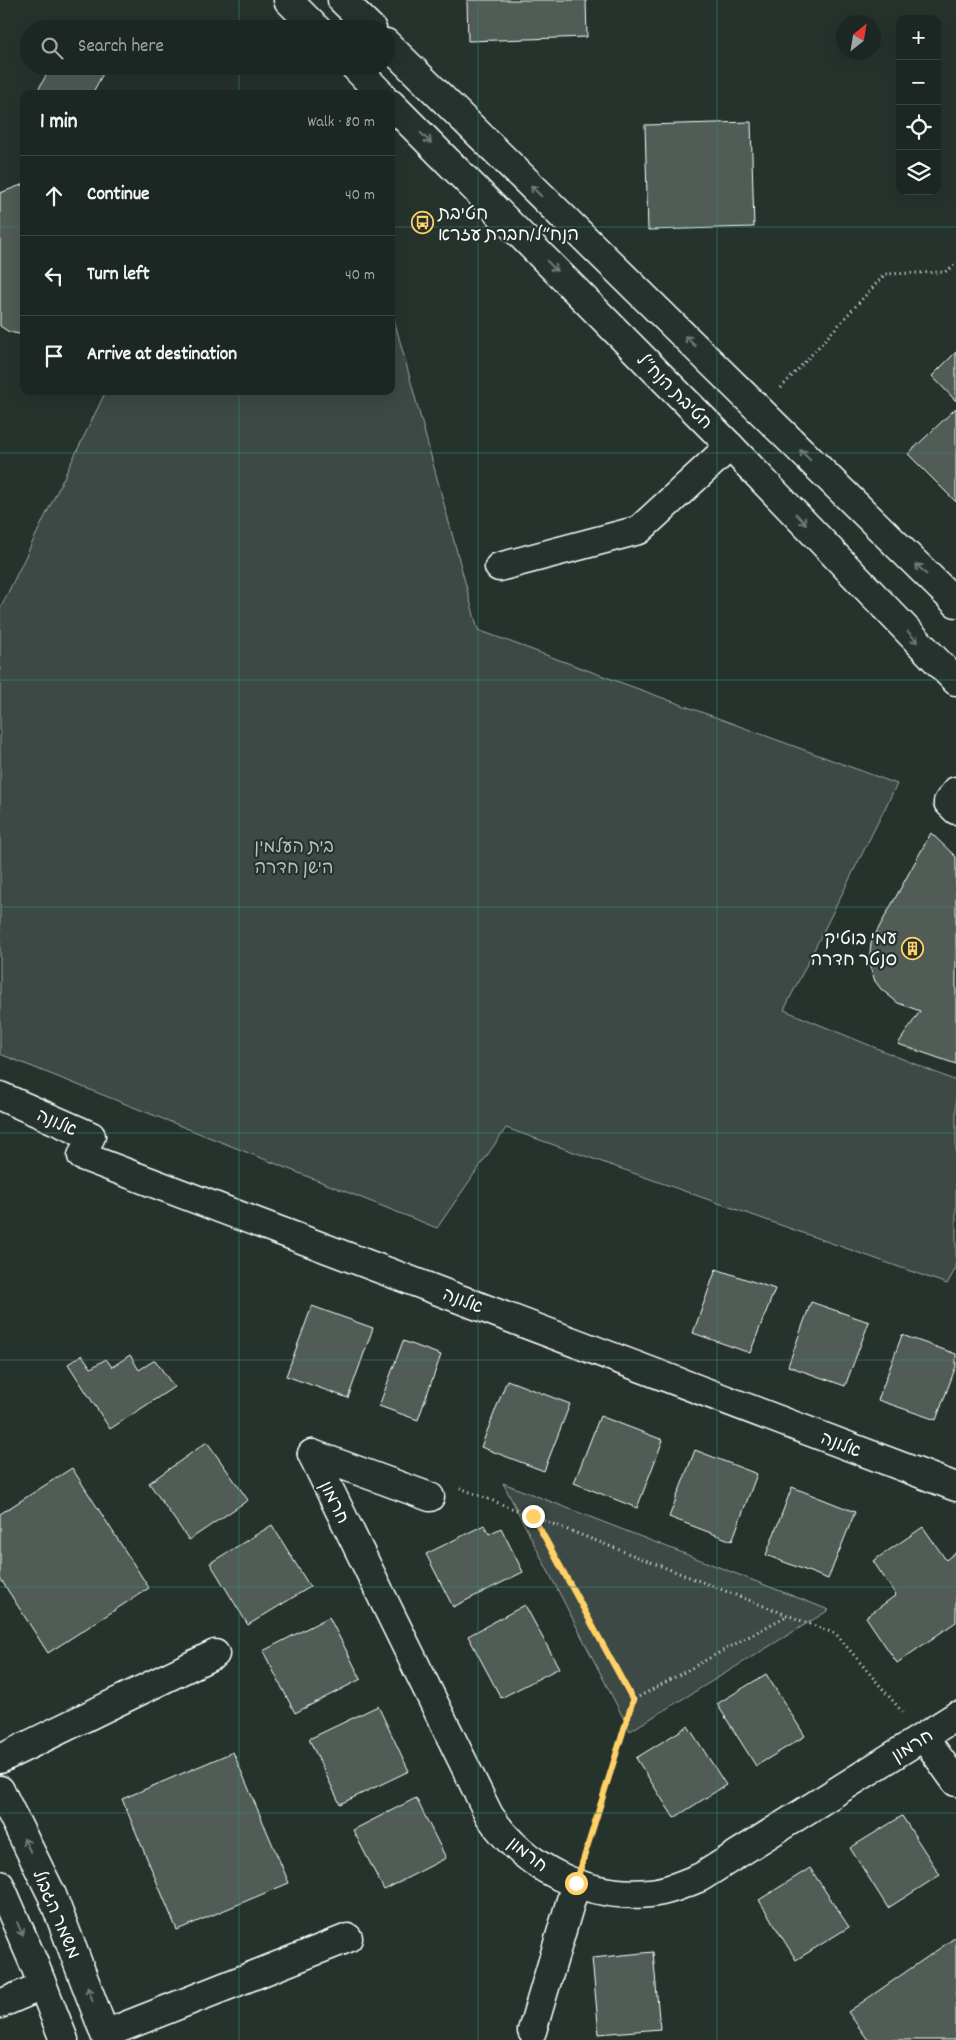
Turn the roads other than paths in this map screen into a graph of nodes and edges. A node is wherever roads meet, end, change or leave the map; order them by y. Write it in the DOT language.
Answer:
graph roads {
  1 [pos="288,0"];
  2 [pos="342,0"];
  3 [pos="308,20"];
  4 [pos="363,20"];
  5 [pos="395,52"];
  6 [pos="363,75"];
  7 [pos="377,90"];
  8 [pos="395,108"];
  9 [pos="730,446"];
  10 [pos="499,566"];
  11 [pos="956,603"];
  12 [pos="956,681"];
  13 [pos="956,791"];
  14 [pos="956,810"];
  15 [pos="0,1096"];
  16 [pos="956,1487"];
  17 [pos="430,1497"];
  18 [pos="215,1654"];
  19 [pos="956,1716"];
  20 [pos="924,1737"];
  21 [pos="0,1758"];
  22 [pos="956,1782"];
  23 [pos="0,1790"];
  24 [pos="576,1883"];
  25 [pos="0,1885"];
  26 [pos="348,1938"];
  27 [pos="42,1986"];
  28 [pos="0,2004"];
  29 [pos="532,2031"];
  30 [pos="106,2037"];
  31 [pos="64,2040"];
  1 -- 3 [label="street"];
  2 -- 4 [label="street"];
  11 -- 5 [label="street, one-way"];
  6 -- 7 [label="street"];
  8 -- 9 [label="street, חטיבת הנח״ל, one-way"];
  9 -- 10 [label="street"];
  9 -- 12 [label="street, חטיבת הנח״ל, one-way"];
  13 -- 14 [label="street"];
  15 -- 16 [label="street, אלונה"];
  17 -- 24 [label="street, חרמון"];
  18 -- 21 [label="street"];
  19 -- 20 [label="street, חרמון"];
  20 -- 22 [label="street"];
  20 -- 24 [label="street, חרמון"];
  30 -- 23 [label="street, משמר הגבול, one-way"];
  24 -- 29 [label="street"];
  25 -- 27 [label="street, one-way"];
  26 -- 30 [label="street"];
  27 -- 28 [label="street"];
  27 -- 31 [label="street"];
}
